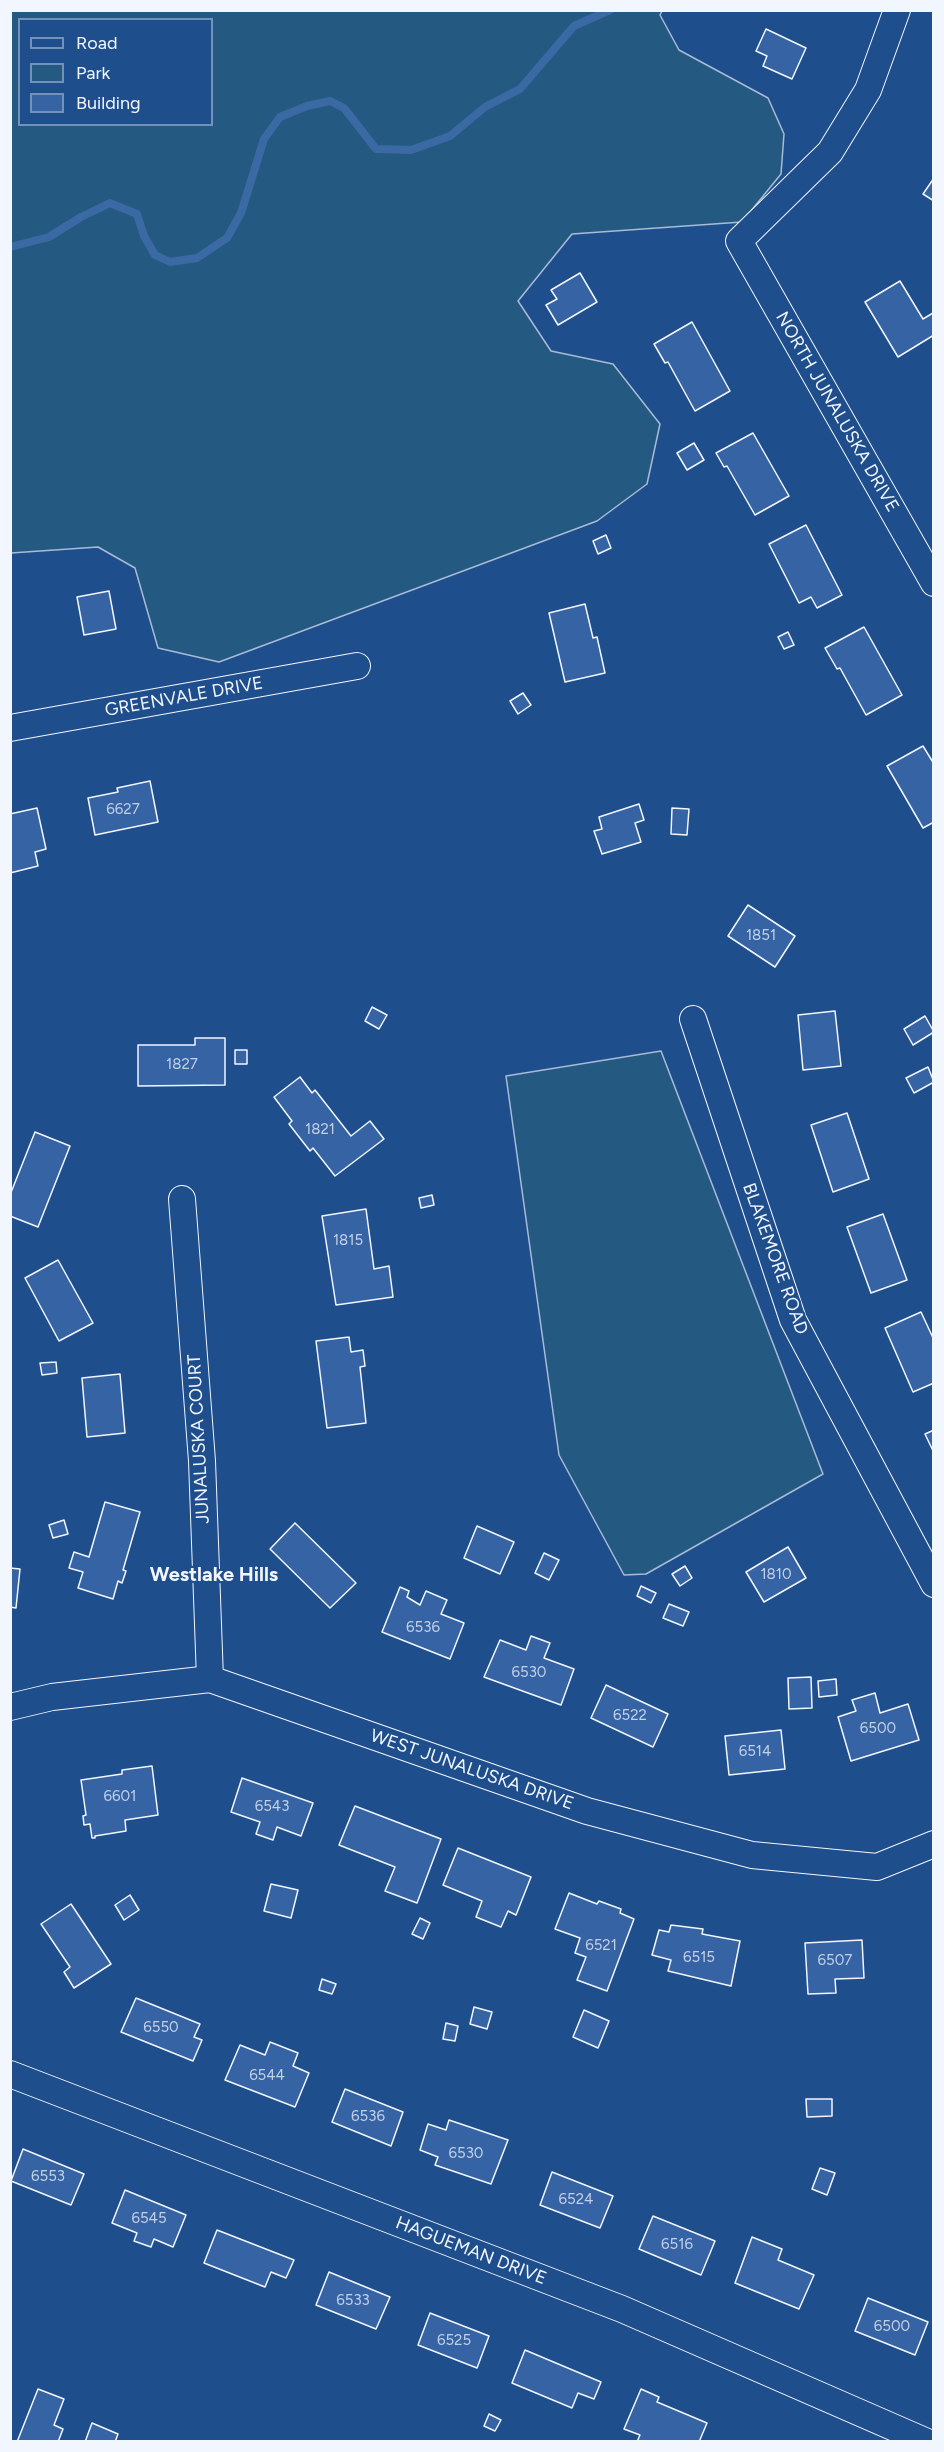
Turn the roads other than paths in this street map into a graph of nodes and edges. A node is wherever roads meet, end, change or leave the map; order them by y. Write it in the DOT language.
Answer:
graph roads {
  1 [pos="897,10"];
  2 [pos="933,583"];
  3 [pos="357,666"];
  4 [pos="10,728"];
  5 [pos="693,1019"];
  6 [pos="182,1199"];
  7 [pos="933,1584"];
  8 [pos="210,1679"];
  9 [pos="10,1707"];
  10 [pos="933,1844"];
  11 [pos="10,2074"];
  12 [pos="927,2442"];
  1 -- 2 [label="street, NORTH JUNALUSKA DRIVE"];
  3 -- 4 [label="street, GREENVALE DRIVE"];
  5 -- 7 [label="street, BLAKEMORE ROAD"];
  6 -- 8 [label="street, JUNALUSKA COURT"];
  8 -- 9 [label="street, WEST JUNALUSKA DRIVE"];
  8 -- 10 [label="street, WEST JUNALUSKA DRIVE"];
  11 -- 12 [label="street, HAGUEMAN DRIVE"];
}
